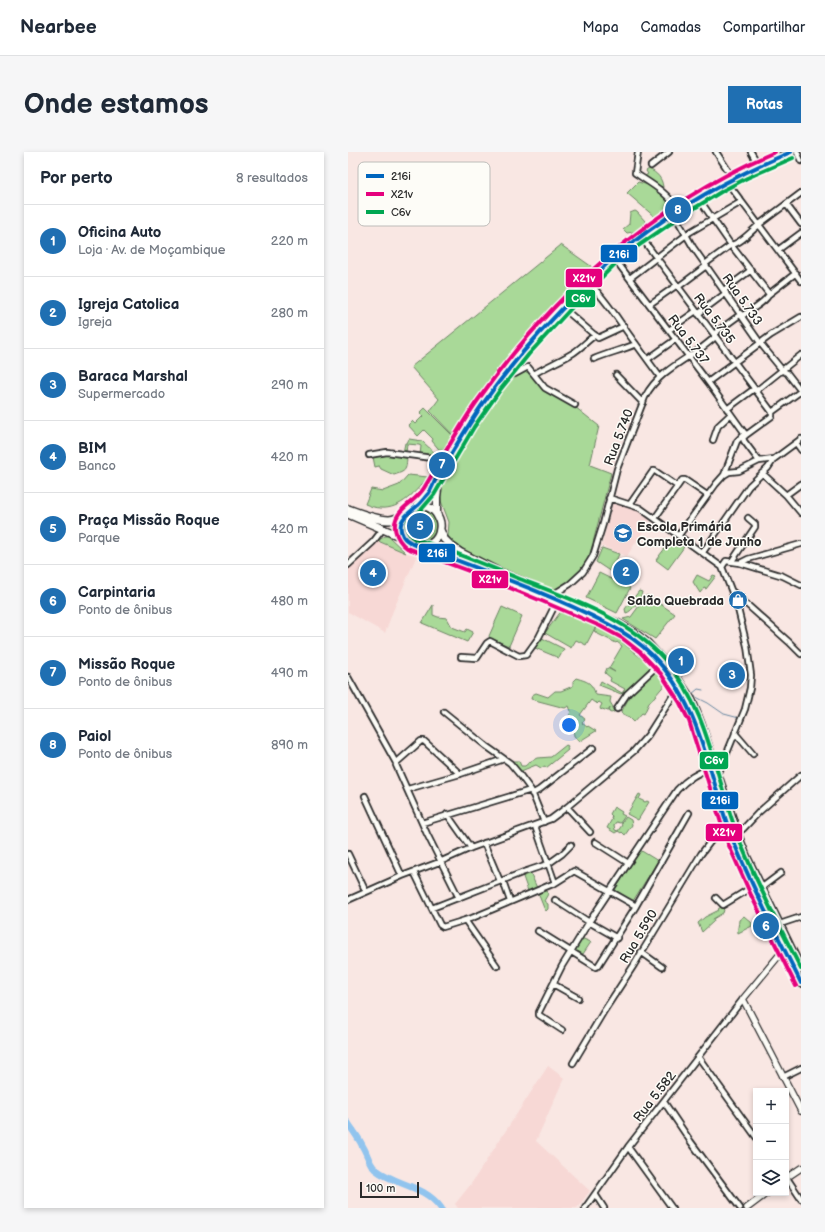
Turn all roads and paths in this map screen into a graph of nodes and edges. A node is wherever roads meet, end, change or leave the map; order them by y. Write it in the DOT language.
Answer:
graph roads {
  1 [pos="638,152"];
  2 [pos="669,152"];
  3 [pos="716,152"];
  4 [pos="751,152"];
  5 [pos="791,152"];
  6 [pos="797,152"];
  7 [pos="801,161"];
  8 [pos="650,166"];
  9 [pos="759,166"];
  10 [pos="734,178"];
  11 [pos="727,182"];
  12 [pos="801,193"];
  13 [pos="699,199"];
  14 [pos="741,202"];
  15 [pos="786,204"];
  16 [pos="676,213"];
  17 [pos="714,219"];
  18 [pos="801,224"];
  19 [pos="759,225"];
  20 [pos="801,233"];
  21 [pos="686,235"];
  22 [pos="642,237"];
  23 [pos="731,245"];
  24 [pos="778,250"];
  25 [pos="614,258"];
  26 [pos="657,258"];
  27 [pos="705,265"];
  28 [pos="750,270"];
  29 [pos="799,277"];
  30 [pos="630,278"];
  31 [pos="588,282"];
  32 [pos="678,286"];
  33 [pos="725,291"];
  34 [pos="769,294"];
  35 [pos="650,304"];
  36 [pos="562,307"];
  37 [pos="697,312"];
  38 [pos="741,315"];
  39 [pos="801,317"];
  40 [pos="624,326"];
  41 [pos="669,330"];
  42 [pos="595,335"];
  43 [pos="714,335"];
  44 [pos="676,340"];
  45 [pos="636,344"];
  46 [pos="761,344"];
  47 [pos="801,355"];
  48 [pos="688,356"];
  49 [pos="594,359"];
  50 [pos="648,359"];
  51 [pos="735,363"];
  52 [pos="783,371"];
  53 [pos="534,374"];
  54 [pos="616,375"];
  55 [pos="504,376"];
  56 [pos="660,377"];
  57 [pos="708,382"];
  58 [pos="755,390"];
  59 [pos="801,391"];
  60 [pos="643,403"];
  61 [pos="575,406"];
  62 [pos="727,409"];
  63 [pos="772,412"];
  64 [pos="731,414"];
  65 [pos="745,434"];
  66 [pos="801,439"];
  67 [pos="713,440"];
  68 [pos="796,443"];
  69 [pos="801,450"];
  70 [pos="369,455"];
  71 [pos="774,459"];
  72 [pos="761,461"];
  73 [pos="444,466"];
  74 [pos="762,473"];
  75 [pos="724,475"];
  76 [pos="801,484"];
  77 [pos="677,486"];
  78 [pos="707,495"];
  79 [pos="786,495"];
  80 [pos="609,498"];
  81 [pos="630,504"];
  82 [pos="417,506"];
  83 [pos="348,509"];
  84 [pos="801,513"];
  85 [pos="348,514"];
  86 [pos="405,514"];
  87 [pos="436,514"];
  88 [pos="655,518"];
  89 [pos="748,518"];
  90 [pos="383,529"];
  91 [pos="440,530"];
  92 [pos="679,535"];
  93 [pos="404,538"];
  94 [pos="801,544"];
  95 [pos="421,546"];
  96 [pos="703,552"];
  97 [pos="732,560"];
  98 [pos="740,563"];
  99 [pos="348,564"];
  100 [pos="722,567"];
  101 [pos="801,585"];
  102 [pos="732,591"];
  103 [pos="554,594"];
  104 [pos="557,601"];
  105 [pos="801,654"];
  106 [pos="461,657"];
  107 [pos="660,664"];
  108 [pos="348,677"];
  109 [pos="677,686"];
  110 [pos="617,709"];
  111 [pos="444,712"];
  112 [pos="735,733"];
  113 [pos="593,748"];
  114 [pos="753,754"];
  115 [pos="504,759"];
  116 [pos="396,763"];
  117 [pos="710,768"];
  118 [pos="460,774"];
  119 [pos="718,775"];
  120 [pos="801,776"];
  121 [pos="408,789"];
  122 [pos="531,792"];
  123 [pos="365,796"];
  124 [pos="567,807"];
  125 [pos="689,813"];
  126 [pos="447,814"];
  127 [pos="544,822"];
  128 [pos="422,823"];
  129 [pos="727,823"];
  130 [pos="535,826"];
  131 [pos="590,832"];
  132 [pos="737,833"];
  133 [pos="595,842"];
  134 [pos="484,843"];
  135 [pos="571,845"];
  136 [pos="471,848"];
  137 [pos="348,854"];
  138 [pos="442,862"];
  139 [pos="628,863"];
  140 [pos="548,864"];
  141 [pos="414,872"];
  142 [pos="781,873"];
  143 [pos="402,876"];
  144 [pos="501,881"];
  145 [pos="555,883"];
  146 [pos="757,887"];
  147 [pos="610,891"];
  148 [pos="366,892"];
  149 [pos="459,898"];
  150 [pos="716,898"];
  151 [pos="348,900"];
  152 [pos="555,900"];
  153 [pos="510,901"];
  154 [pos="636,906"];
  155 [pos="432,908"];
  156 [pos="801,917"];
  157 [pos="465,920"];
  158 [pos="589,922"];
  159 [pos="780,924"];
  160 [pos="538,931"];
  161 [pos="617,938"];
  162 [pos="787,947"];
  163 [pos="571,952"];
  164 [pos="641,952"];
  165 [pos="497,966"];
  166 [pos="662,967"];
  167 [pos="801,969"];
  168 [pos="801,983"];
  169 [pos="552,984"];
  170 [pos="578,998"];
  171 [pos="743,999"];
  172 [pos="562,1030"];
  173 [pos="699,1058"];
  174 [pos="573,1063"];
  175 [pos="801,1068"];
  176 [pos="783,1077"];
  177 [pos="664,1102"];
  178 [pos="801,1111"];
  179 [pos="753,1133"];
  180 [pos="628,1147"];
  181 [pos="801,1168"];
  182 [pos="789,1176"];
  183 [pos="789,1182"];
  184 [pos="595,1194"];
  185 [pos="763,1196"];
  186 [pos="801,1199"];
  187 [pos="585,1208"];
  188 [pos="604,1208"];
  189 [pos="672,1208"];
  190 [pos="740,1208"];
  191 [pos="747,1208"];
  1 -- 16 [label="street, Rua 5.733"];
  2 -- 8 [label="street"];
  3 -- 10 [label="street"];
  4 -- 9 [label="street"];
  5 -- 9 [label="main road"];
  6 -- 7 [label="street"];
  9 -- 10 [label="main road"];
  10 -- 11 [label="main road"];
  11 -- 13 [label="main road"];
  11 -- 14 [label="street"];
  12 -- 15 [label="street"];
  13 -- 16 [label="main road"];
  13 -- 17 [label="street"];
  14 -- 17 [label="street"];
  14 -- 19 [label="street"];
  15 -- 18 [label="street"];
  15 -- 19 [label="street"];
  16 -- 21 [label="street, Rua 5.733"];
  16 -- 22 [label="main road"];
  17 -- 21 [label="street"];
  17 -- 23 [label="street"];
  19 -- 23 [label="street"];
  19 -- 24 [label="street"];
  20 -- 24 [label="street"];
  21 -- 26 [label="street"];
  21 -- 27 [label="street, Rua 5.733"];
  22 -- 25 [label="main road"];
  22 -- 26 [label="street, Rua 5.735"];
  23 -- 27 [label="street"];
  23 -- 28 [label="street"];
  24 -- 29 [label="street"];
  25 -- 30 [label="street, Rua 5.737"];
  25 -- 31 [label="main road"];
  26 -- 30 [label="street"];
  26 -- 32 [label="street, Rua 5.735"];
  27 -- 32 [label="street"];
  27 -- 33 [label="street, Rua 5.733"];
  28 -- 33 [label="street"];
  28 -- 34 [label="street"];
  29 -- 34 [label="street, Rua 5.740"];
  30 -- 35 [label="street, Rua 5.737"];
  31 -- 36 [label="main road"];
  31 -- 40 [label="street"];
  32 -- 35 [label="street"];
  32 -- 37 [label="street, Rua 5.735"];
  33 -- 37 [label="street"];
  33 -- 38 [label="street, Rua 5.733"];
  34 -- 38 [label="street, Rua 5.740"];
  35 -- 41 [label="street, Rua 5.737"];
  36 -- 42 [label="street"];
  36 -- 55 [label="main road"];
  37 -- 41 [label="street"];
  37 -- 43 [label="street, Rua 5.735"];
  38 -- 43 [label="street, Rua 5.740"];
  38 -- 46 [label="street, Rua 5.733"];
  39 -- 46 [label="street"];
  40 -- 42 [label="street"];
  40 -- 45 [label="street"];
  41 -- 44 [label="street, Rua 5.737"];
  42 -- 53 [label="street"];
  43 -- 48 [label="street, Rua 5.740"];
  43 -- 51 [label="street, Rua 5.735"];
  44 -- 48 [label="street, Rua 5.737"];
  44 -- 50 [label="street"];
  45 -- 49 [label="street"];
  45 -- 50 [label="street"];
  46 -- 51 [label="street"];
  46 -- 52 [label="street, Rua 5.733"];
  47 -- 52 [label="street"];
  48 -- 56 [label="street, Rua 5.740"];
  48 -- 57 [label="street, Rua 5.737"];
  50 -- 56 [label="street"];
  51 -- 57 [label="street"];
  51 -- 58 [label="street, Rua 5.735"];
  52 -- 58 [label="street"];
  52 -- 59 [label="street, Rua 5.733"];
  53 -- 55 [label="street"];
  53 -- 61 [label="street"];
  54 -- 60 [label="street"];
  55 -- 73 [label="main road"];
  56 -- 60 [label="street, Rua 5.740"];
  57 -- 62 [label="street, Rua 5.737"];
  58 -- 62 [label="street"];
  58 -- 63 [label="street, Rua 5.735"];
  59 -- 63 [label="street"];
  60 -- 80 [label="street, Rua 5.740"];
  62 -- 64 [label="street, Rua 5.737"];
  63 -- 65 [label="street"];
  64 -- 65 [label="street, Rua 5.737"];
  64 -- 67 [label="street"];
  65 -- 72 [label="street, Rua 5.737"];
  65 -- 75 [label="street"];
  66 -- 68 [label="street"];
  68 -- 69 [label="street"];
  68 -- 71 [label="street"];
  70 -- 73 [label="street"];
  71 -- 72 [label="street"];
  71 -- 74 [label="street"];
  72 -- 75 [label="street"];
  73 -- 82 [label="main road"];
  73 -- 87 [label="main road"];
  74 -- 79 [label="street"];
  74 -- 96 [label="street"];
  75 -- 78 [label="street"];
  76 -- 79 [label="street"];
  77 -- 78 [label="street"];
  77 -- 81 [label="street"];
  77 -- 88 [label="street"];
  78 -- 92 [label="street"];
  79 -- 84 [label="street"];
  80 -- 81 [label="street"];
  80 -- 103 [label="street, Rua 5.740"];
  81 -- 88 [label="street"];
  82 -- 86 [label="main road"];
  82 -- 87 [label="main road"];
  83 -- 86 [label="main road"];
  85 -- 90 [label="main road"];
  86 -- 93 [label="main road"];
  87 -- 91 [label="main road"];
  88 -- 92 [label="street"];
  89 -- 97 [label="street"];
  90 -- 93 [label="main road"];
  90 -- 99 [label="street"];
  91 -- 95 [label="main road"];
  91 -- 103 [label="main road"];
  92 -- 96 [label="street"];
  93 -- 95 [label="main road"];
  94 -- 98 [label="street"];
  95 -- 104 [label="main road"];
  96 -- 100 [label="street"];
  97 -- 98 [label="street"];
  97 -- 100 [label="street"];
  98 -- 101 [label="street"];
  100 -- 102 [label="street"];
  102 -- 105 [label="street"];
  102 -- 112 [label="street"];
  103 -- 119 [label="main road"];
  104 -- 106 [label="street"];
  104 -- 107 [label="main road"];
  107 -- 109 [label="main road"];
  107 -- 110 [label="street"];
  108 -- 116 [label="street"];
  109 -- 117 [label="main road"];
  109 -- 124 [label="street"];
  111 -- 115 [label="street"];
  112 -- 114 [label="street"];
  112 -- 119 [label="street"];
  113 -- 122 [label="street"];
  115 -- 118 [label="street"];
  115 -- 122 [label="street"];
  116 -- 118 [label="street"];
  116 -- 121 [label="street"];
  117 -- 129 [label="main road"];
  117 -- 139 [label="street"];
  118 -- 121 [label="street"];
  119 -- 132 [label="main road"];
  120 -- 132 [label="street"];
  121 -- 128 [label="street"];
  122 -- 126 [label="street"];
  122 -- 127 [label="street"];
  123 -- 143 [label="street"];
  124 -- 127 [label="street"];
  124 -- 131 [label="street"];
  125 -- 154 [label="street"];
  126 -- 128 [label="street"];
  126 -- 136 [label="street"];
  127 -- 130 [label="street"];
  128 -- 138 [label="street"];
  129 -- 146 [label="main road"];
  129 -- 164 [label="street, Rua 5.590"];
  130 -- 134 [label="street"];
  130 -- 140 [label="street"];
  132 -- 146 [label="main road"];
  133 -- 139 [label="street"];
  134 -- 136 [label="street"];
  134 -- 144 [label="street"];
  135 -- 140 [label="street"];
  136 -- 138 [label="street"];
  137 -- 148 [label="street"];
  138 -- 141 [label="street"];
  138 -- 149 [label="street"];
  139 -- 147 [label="street"];
  140 -- 144 [label="street"];
  140 -- 145 [label="street"];
  141 -- 143 [label="street"];
  141 -- 155 [label="street"];
  142 -- 146 [label="street"];
  143 -- 148 [label="street"];
  144 -- 149 [label="street"];
  144 -- 153 [label="street"];
  145 -- 147 [label="street"];
  145 -- 153 [label="street"];
  146 -- 150 [label="street"];
  146 -- 159 [label="main road"];
  146 -- 162 [label="main road"];
  147 -- 154 [label="street"];
  147 -- 158 [label="street"];
  148 -- 151 [label="street"];
  149 -- 155 [label="street"];
  152 -- 158 [label="street"];
  153 -- 157 [label="street"];
  154 -- 161 [label="street"];
  155 -- 157 [label="street"];
  156 -- 159 [label="street"];
  157 -- 165 [label="street"];
  158 -- 161 [label="street"];
  158 -- 163 [label="street"];
  159 -- 162 [label="main road"];
  160 -- 163 [label="street"];
  161 -- 163 [label="street"];
  162 -- 167 [label="main road"];
  162 -- 168 [label="main road"];
  162 -- 171 [label="street"];
  163 -- 169 [label="street"];
  164 -- 166 [label="street"];
  164 -- 174 [label="street, Rua 5.590"];
  169 -- 170 [label="street"];
  169 -- 172 [label="street"];
  171 -- 173 [label="street, Rua 5.582"];
  171 -- 176 [label="street"];
  173 -- 177 [label="street, Rua 5.582"];
  173 -- 179 [label="street"];
  175 -- 176 [label="street"];
  176 -- 178 [label="street"];
  177 -- 180 [label="street, Rua 5.582"];
  177 -- 190 [label="street"];
  180 -- 184 [label="street, Rua 5.582"];
  180 -- 189 [label="street"];
  181 -- 182 [label="street"];
  183 -- 186 [label="street"];
  184 -- 187 [label="street, Rua 5.582"];
  184 -- 188 [label="street"];
  185 -- 191 [label="street"];
}
